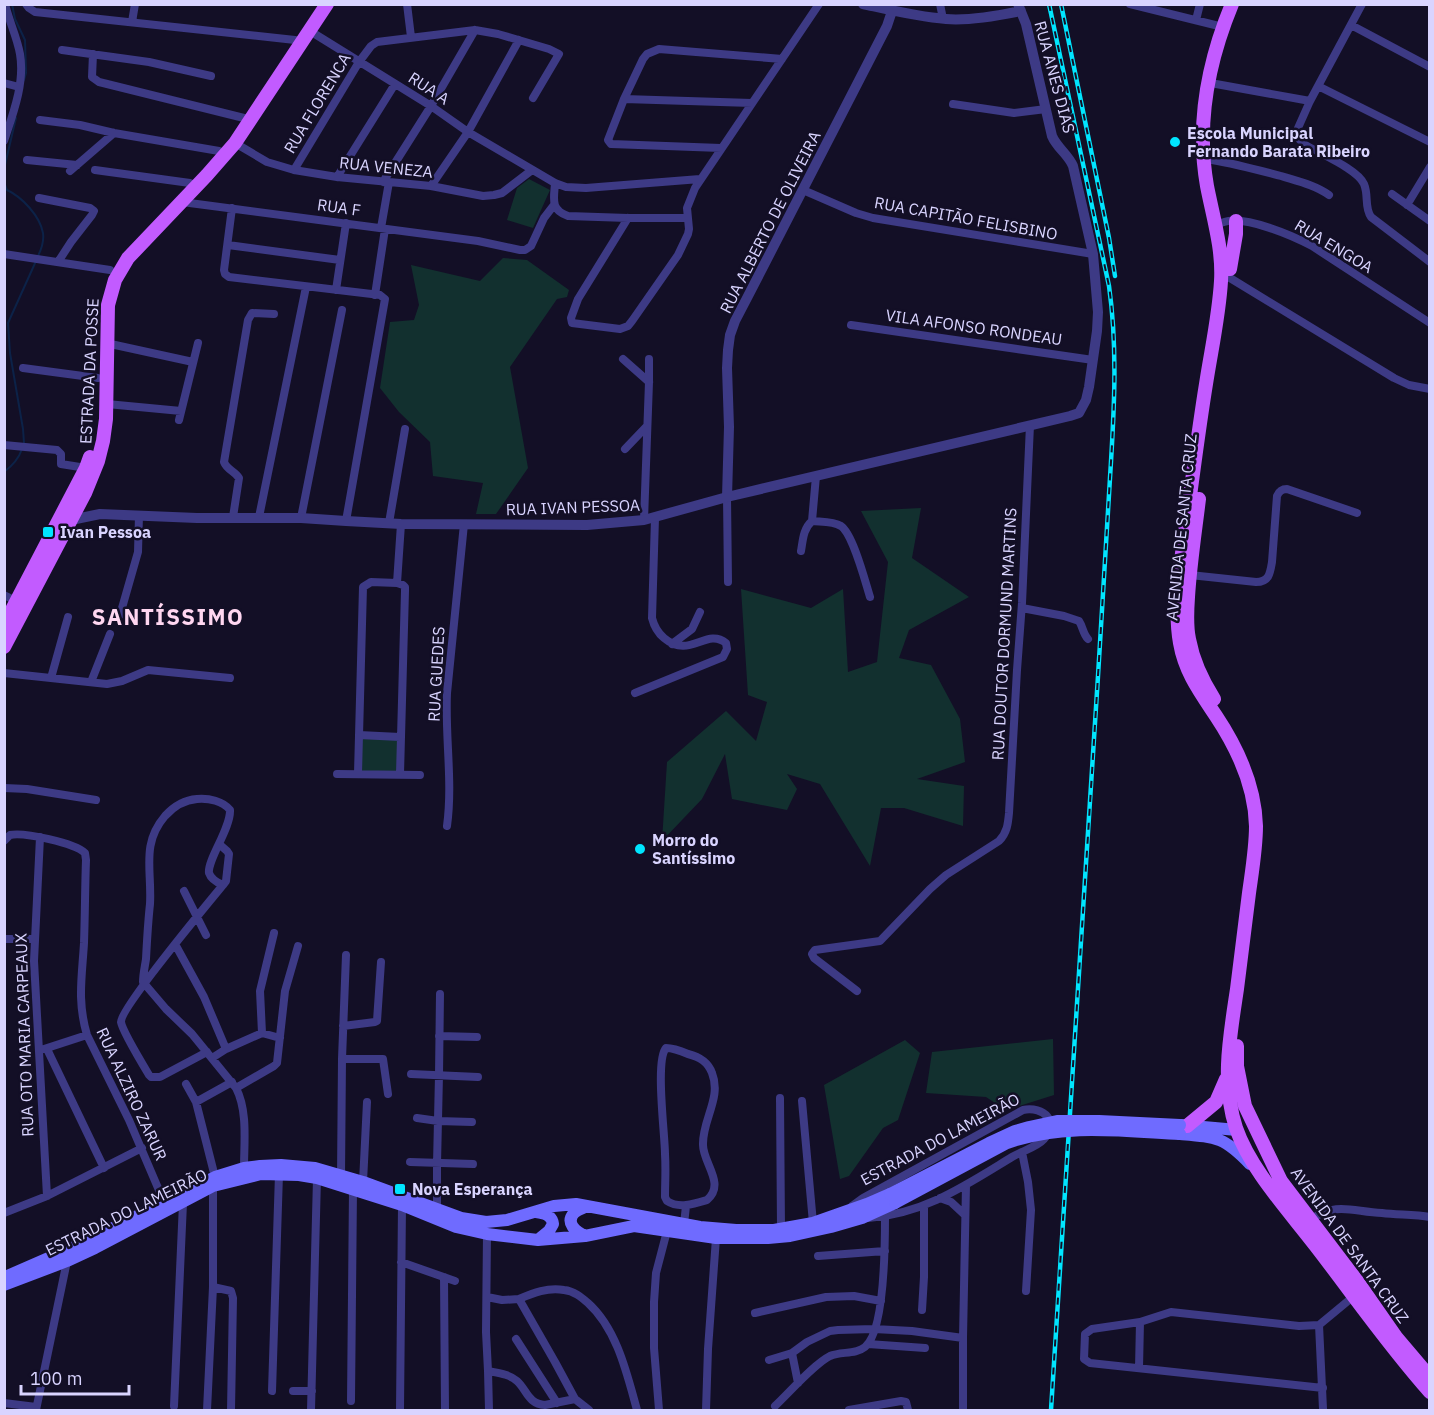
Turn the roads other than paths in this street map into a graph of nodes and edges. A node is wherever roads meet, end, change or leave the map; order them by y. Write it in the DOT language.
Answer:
graph roads {
  1 [pos="4,4"];
  2 [pos="26,4"];
  3 [pos="135,4"];
  4 [pos="316,4"];
  5 [pos="327,4"];
  6 [pos="407,4"];
  7 [pos="819,4"];
  8 [pos="863,4"];
  9 [pos="940,4"];
  10 [pos="1130,4"];
  11 [pos="1200,4"];
  12 [pos="1232,4"];
  13 [pos="1242,4"];
  14 [pos="1362,4"];
  15 [pos="1019,8"];
  16 [pos="892,11"];
  17 [pos="943,19"];
  18 [pos="1196,20"];
  19 [pos="132,22"];
  20 [pos="1352,25"];
  21 [pos="1223,27"];
  22 [pos="475,30"];
  23 [pos="310,31"];
  24 [pos="411,37"];
  25 [pos="295,40"];
  26 [pos="519,40"];
  27 [pos="62,50"];
  28 [pos="93,54"];
  29 [pos="782,59"];
  30 [pos="359,62"];
  31 [pos="1430,67"];
  32 [pos="211,76"];
  33 [pos="4,83"];
  34 [pos="395,84"];
  35 [pos="1216,84"];
  36 [pos="1318,86"];
  37 [pos="19,87"];
  38 [pos="533,98"];
  39 [pos="624,99"];
  40 [pos="1310,101"];
  41 [pos="752,104"];
  42 [pos="953,104"];
  43 [pos="430,106"];
  44 [pos="1046,109"];
  45 [pos="244,118"];
  46 [pos="40,120"];
  47 [pos="468,132"];
  48 [pos="114,133"];
  49 [pos="4,141"];
  50 [pos="1430,142"];
  51 [pos="235,143"];
  52 [pos="721,148"];
  53 [pos="219,151"];
  54 [pos="27,160"];
  55 [pos="1212,160"];
  56 [pos="1430,167"];
  57 [pos="95,170"];
  58 [pos="294,170"];
  59 [pos="532,170"];
  60 [pos="337,177"];
  61 [pos="700,179"];
  62 [pos="386,182"];
  63 [pos="555,183"];
  64 [pos="431,186"];
  65 [pos="803,190"];
  66 [pos="1392,194"];
  67 [pos="189,195"];
  68 [pos="1329,195"];
  69 [pos="39,198"];
  70 [pos="554,205"];
  71 [pos="1407,205"];
  72 [pos="232,208"];
  73 [pos="628,218"];
  74 [pos="687,218"];
  75 [pos="1430,221"];
  76 [pos="345,223"];
  77 [pos="1225,223"];
  78 [pos="383,228"];
  79 [pos="228,245"];
  80 [pos="4,254"];
  81 [pos="1093,254"];
  82 [pos="340,260"];
  83 [pos="58,262"];
  84 [pos="1430,262"];
  85 [pos="110,270"];
  86 [pos="1230,273"];
  87 [pos="306,286"];
  88 [pos="336,290"];
  89 [pos="375,295"];
  90 [pos="342,310"];
  91 [pos="274,314"];
  92 [pos="1430,323"];
  93 [pos="851,325"];
  94 [pos="106,343"];
  95 [pos="198,343"];
  96 [pos="623,359"];
  97 [pos="649,359"];
  98 [pos="1093,360"];
  99 [pos="193,362"];
  100 [pos="23,369"];
  101 [pos="98,378"];
  102 [pos="649,382"];
  103 [pos="1430,389"];
  104 [pos="107,404"];
  105 [pos="1070,416"];
  106 [pos="1030,425"];
  107 [pos="647,426"];
  108 [pos="405,429"];
  109 [pos="4,445"];
  110 [pos="625,449"];
  111 [pos="86,468"];
  112 [pos="816,476"];
  113 [pos="85,493"];
  114 [pos="727,497"];
  115 [pos="1357,513"];
  116 [pos="100,514"];
  117 [pos="139,515"];
  118 [pos="233,517"];
  119 [pos="259,517"];
  120 [pos="301,518"];
  121 [pos="650,519"];
  122 [pos="71,520"];
  123 [pos="812,521"];
  124 [pos="346,522"];
  125 [pos="388,523"];
  126 [pos="401,524"];
  127 [pos="464,524"];
  128 [pos="801,551"];
  129 [pos="1190,574"];
  130 [pos="728,582"];
  131 [pos="397,583"];
  132 [pos="870,597"];
  133 [pos="10,598"];
  134 [pos="1022,608"];
  135 [pos="700,612"];
  136 [pos="120,615"];
  137 [pos="68,617"];
  138 [pos="4,625"];
  139 [pos="111,634"];
  140 [pos="1088,639"];
  141 [pos="672,644"];
  142 [pos="4,647"];
  143 [pos="4,674"];
  144 [pos="51,678"];
  145 [pos="230,678"];
  146 [pos="91,682"];
  147 [pos="635,693"];
  148 [pos="359,735"];
  149 [pos="400,737"];
  150 [pos="358,773"];
  151 [pos="337,774"];
  152 [pos="400,774"];
  153 [pos="420,775"];
  154 [pos="4,788"];
  155 [pos="96,800"];
  156 [pos="447,826"];
  157 [pos="40,837"];
  158 [pos="4,841"];
  159 [pos="219,844"];
  160 [pos="223,885"];
  161 [pos="184,891"];
  162 [pos="197,916"];
  163 [pos="274,933"];
  164 [pos="206,935"];
  165 [pos="4,939"];
  166 [pos="34,939"];
  167 [pos="175,944"];
  168 [pos="298,945"];
  169 [pos="346,955"];
  170 [pos="381,962"];
  171 [pos="144,984"];
  172 [pos="857,991"];
  173 [pos="440,994"];
  174 [pos="343,1026"];
  175 [pos="262,1033"];
  176 [pos="87,1035"];
  177 [pos="439,1036"];
  178 [pos="477,1037"];
  179 [pos="280,1038"];
  180 [pos="226,1048"];
  181 [pos="43,1049"];
  182 [pos="209,1055"];
  183 [pos="342,1059"];
  184 [pos="411,1074"];
  185 [pos="439,1075"];
  186 [pos="478,1077"];
  187 [pos="1227,1077"];
  188 [pos="186,1084"];
  189 [pos="234,1085"];
  190 [pos="388,1094"];
  191 [pos="780,1098"];
  192 [pos="802,1101"];
  193 [pos="196,1102"];
  194 [pos="367,1102"];
  195 [pos="417,1118"];
  196 [pos="438,1121"];
  197 [pos="472,1122"];
  198 [pos="1182,1128"];
  199 [pos="1236,1130"];
  200 [pos="142,1148"];
  201 [pos="1022,1152"];
  202 [pos="410,1162"];
  203 [pos="436,1164"];
  204 [pos="473,1164"];
  205 [pos="104,1168"];
  206 [pos="244,1168"];
  207 [pos="1257,1171"];
  208 [pos="279,1174"];
  209 [pos="341,1176"];
  210 [pos="318,1178"];
  211 [pos="1281,1180"];
  212 [pos="214,1181"];
  213 [pos="966,1185"];
  214 [pos="358,1186"];
  215 [pos="47,1196"];
  216 [pos="940,1198"];
  217 [pos="893,1199"];
  218 [pos="164,1202"];
  219 [pos="183,1203"];
  220 [pos="402,1205"];
  221 [pos="588,1205"];
  222 [pos="686,1206"];
  223 [pos="924,1206"];
  224 [pos="437,1210"];
  225 [pos="536,1212"];
  226 [pos="4,1213"];
  227 [pos="844,1213"];
  228 [pos="965,1215"];
  229 [pos="885,1216"];
  230 [pos="1430,1217"];
  231 [pos="862,1218"];
  232 [pos="1310,1220"];
  233 [pos="813,1223"];
  234 [pos="684,1224"];
  235 [pos="781,1229"];
  236 [pos="667,1231"];
  237 [pos="487,1234"];
  238 [pos="585,1236"];
  239 [pos="716,1238"];
  240 [pos="538,1240"];
  241 [pos="885,1251"];
  242 [pos="818,1256"];
  243 [pos="66,1261"];
  244 [pos="401,1262"];
  245 [pos="4,1277"];
  246 [pos="444,1277"];
  247 [pos="455,1281"];
  248 [pos="4,1286"];
  249 [pos="213,1287"];
  250 [pos="1026,1291"];
  251 [pos="1354,1296"];
  252 [pos="487,1297"];
  253 [pos="519,1299"];
  254 [pos="881,1301"];
  255 [pos="922,1310"];
  256 [pos="754,1313"];
  257 [pos="1140,1322"];
  258 [pos="1319,1325"];
  259 [pos="874,1329"];
  260 [pos="963,1338"];
  261 [pos="516,1339"];
  262 [pos="868,1344"];
  263 [pos="925,1348"];
  264 [pos="792,1353"];
  265 [pos="769,1360"];
  266 [pos="1139,1368"];
  267 [pos="488,1371"];
  268 [pos="1430,1377"];
  269 [pos="798,1383"];
  270 [pos="1323,1388"];
  271 [pos="272,1391"];
  272 [pos="293,1391"];
  273 [pos="312,1391"];
  274 [pos="1430,1392"];
  275 [pos="575,1399"];
  276 [pos="351,1401"];
  277 [pos="4,1402"];
  278 [pos="557,1403"];
  279 [pos="174,1406"];
  280 [pos="775,1406"];
  281 [pos="36,1409"];
  282 [pos="1323,1409"];
  283 [pos="207,1410"];
  284 [pos="231,1410"];
  285 [pos="311,1410"];
  286 [pos="400,1410"];
  287 [pos="446,1410"];
  288 [pos="489,1410"];
  289 [pos="589,1410"];
  290 [pos="637,1410"];
  291 [pos="659,1410"];
  292 [pos="706,1410"];
  293 [pos="849,1410"];
  294 [pos="908,1410"];
  295 [pos="963,1410"];
  1 -- 37 [label="street"];
  2 -- 19 [label="street"];
  3 -- 19 [label="street"];
  4 -- 25 [label="main road, ESTRADA DA POSSE"];
  5 -- 23 [label="main road, ESTRADA DA POSSE"];
  6 -- 24 [label="street"];
  7 -- 29 [label="street"];
  8 -- 16 [label="street"];
  9 -- 17 [label="street"];
  10 -- 18 [label="street"];
  11 -- 18 [label="street"];
  12 -- 21 [label="main road, AVENIDA DE SANTA CRUZ"];
  13 -- 35 [label="main road, AVENIDA DE SANTA CRUZ"];
  14 -- 20 [label="street"];
  15 -- 17 [label="street"];
  15 -- 44 [label="street, RUA ANES DIAS"];
  16 -- 17 [label="street"];
  16 -- 65 [label="street, RUA ALBERTO DE OLIVEIRA"];
  18 -- 21 [label="street"];
  19 -- 25 [label="street"];
  20 -- 31 [label="street"];
  20 -- 36 [label="street"];
  21 -- 77 [label="main road, AVENIDA DE SANTA CRUZ"];
  22 -- 24 [label="street, RUA FLORENCA"];
  22 -- 26 [label="street, RUA FLORENCA"];
  22 -- 43 [label="street"];
  23 -- 30 [label="street, RUA A"];
  23 -- 51 [label="main road, ESTRADA DA POSSE"];
  24 -- 30 [label="street, RUA FLORENCA"];
  25 -- 45 [label="main road, ESTRADA DA POSSE"];
  26 -- 38 [label="street, RUA FLORENCA"];
  26 -- 47 [label="street"];
  27 -- 28 [label="street"];
  28 -- 32 [label="street"];
  28 -- 45 [label="street"];
  29 -- 39 [label="street"];
  29 -- 41 [label="street"];
  30 -- 34 [label="street, RUA A"];
  30 -- 58 [label="street, RUA FLORENCA"];
  33 -- 37 [label="street"];
  34 -- 43 [label="street, RUA A"];
  34 -- 60 [label="street"];
  35 -- 40 [label="street"];
  35 -- 55 [label="main road, AVENIDA DE SANTA CRUZ"];
  36 -- 40 [label="street"];
  36 -- 50 [label="street"];
  37 -- 49 [label="street"];
  39 -- 41 [label="street"];
  39 -- 52 [label="street"];
  40 -- 84 [label="street"];
  41 -- 52 [label="street"];
  42 -- 44 [label="street"];
  43 -- 47 [label="street, RUA A"];
  43 -- 62 [label="street"];
  44 -- 81 [label="street, RUA ANES DIAS"];
  45 -- 53 [label="main road, ESTRADA DA POSSE"];
  46 -- 48 [label="street"];
  47 -- 59 [label="street, RUA A"];
  47 -- 64 [label="street"];
  48 -- 53 [label="street"];
  48 -- 54 [label="street"];
  51 -- 58 [label="street, RUA VENEZA"];
  51 -- 67 [label="main road, ESTRADA DA POSSE"];
  52 -- 61 [label="street"];
  53 -- 67 [label="main road, ESTRADA DA POSSE"];
  55 -- 68 [label="street"];
  55 -- 77 [label="main road, AVENIDA DE SANTA CRUZ"];
  56 -- 71 [label="street"];
  57 -- 67 [label="street, RUA F"];
  58 -- 60 [label="street, RUA VENEZA"];
  59 -- 63 [label="street, RUA A"];
  59 -- 64 [label="street, RUA VENEZA"];
  60 -- 62 [label="street, RUA VENEZA"];
  61 -- 63 [label="street, RUA A"];
  61 -- 74 [label="street"];
  62 -- 64 [label="street, RUA VENEZA"];
  62 -- 78 [label="street"];
  63 -- 70 [label="street"];
  65 -- 81 [label="street, RUA CAPITÃO FELISBINO"];
  65 -- 114 [label="street, RUA ALBERTO DE OLIVEIRA"];
  66 -- 71 [label="street"];
  67 -- 72 [label="street, RUA F"];
  67 -- 85 [label="main road, ESTRADA DA POSSE"];
  67 -- 94 [label="main road, ESTRADA DA POSSE"];
  69 -- 83 [label="street"];
  70 -- 73 [label="street"];
  70 -- 78 [label="street, RUA F"];
  71 -- 75 [label="street"];
  72 -- 76 [label="street, RUA F"];
  72 -- 79 [label="street"];
  73 -- 74 [label="street"];
  73 -- 74 [label="street"];
  76 -- 78 [label="street, RUA F"];
  76 -- 82 [label="street"];
  77 -- 86 [label="main road, AVENIDA DE SANTA CRUZ"];
  77 -- 92 [label="street, RUA ENGOA"];
  77 -- 187 [label="main road, AVENIDA DE SANTA CRUZ"];
  78 -- 89 [label="street"];
  79 -- 82 [label="street"];
  79 -- 87 [label="street"];
  80 -- 83 [label="street"];
  81 -- 98 [label="street, RUA ANES DIAS"];
  82 -- 88 [label="street"];
  83 -- 85 [label="street"];
  85 -- 101 [label="main road, ESTRADA DA POSSE"];
  86 -- 103 [label="street"];
  86 -- 129 [label="main road, AVENIDA DE SANTA CRUZ"];
  87 -- 88 [label="street"];
  87 -- 119 [label="street"];
  88 -- 89 [label="street"];
  89 -- 124 [label="street"];
  90 -- 120 [label="street"];
  91 -- 118 [label="street"];
  93 -- 98 [label="street, VILA AFONSO RONDEAU"];
  94 -- 99 [label="street"];
  94 -- 104 [label="main road, ESTRADA DA POSSE"];
  95 -- 99 [label="street"];
  96 -- 102 [label="street"];
  97 -- 102 [label="street"];
  98 -- 105 [label="street, RUA ANES DIAS"];
  99 -- 104 [label="street"];
  100 -- 101 [label="street"];
  101 -- 111 [label="main road, ESTRADA DA POSSE"];
  102 -- 107 [label="street"];
  104 -- 113 [label="main road, ESTRADA DA POSSE"];
  105 -- 106 [label="street, RUA IVAN PESSOA"];
  106 -- 112 [label="street, RUA IVAN PESSOA"];
  106 -- 134 [label="street, RUA DOUTOR DORMUND MARTINS"];
  107 -- 110 [label="street"];
  107 -- 121 [label="street"];
  108 -- 125 [label="street"];
  109 -- 111 [label="street"];
  111 -- 133 [label="main road, ESTRADA DA POSSE"];
  112 -- 114 [label="street, RUA IVAN PESSOA"];
  112 -- 123 [label="street"];
  113 -- 116 [label="street"];
  113 -- 122 [label="main road, ESTRADA DA POSSE"];
  114 -- 121 [label="street, RUA IVAN PESSOA"];
  114 -- 130 [label="street"];
  115 -- 129 [label="street"];
  116 -- 117 [label="street, RUA IVAN PESSOA"];
  116 -- 122 [label="street, RUA IVAN PESSOA"];
  117 -- 118 [label="street, RUA IVAN PESSOA"];
  117 -- 136 [label="street"];
  118 -- 119 [label="street, RUA IVAN PESSOA"];
  119 -- 120 [label="street, RUA IVAN PESSOA"];
  120 -- 124 [label="street, RUA IVAN PESSOA"];
  121 -- 127 [label="street, RUA IVAN PESSOA"];
  121 -- 141 [label="street"];
  122 -- 142 [label="main road, ESTRADA DA POSSE"];
  123 -- 128 [label="street"];
  123 -- 132 [label="street"];
  124 -- 125 [label="street, RUA IVAN PESSOA"];
  125 -- 126 [label="street, RUA IVAN PESSOA"];
  126 -- 127 [label="street, RUA IVAN PESSOA"];
  126 -- 131 [label="street"];
  127 -- 156 [label="street, RUA GUEDES"];
  129 -- 211 [label="main road, AVENIDA DE SANTA CRUZ"];
  131 -- 148 [label="street"];
  131 -- 149 [label="street"];
  133 -- 138 [label="main road, ESTRADA DA POSSE"];
  134 -- 140 [label="street"];
  134 -- 172 [label="street, RUA DOUTOR DORMUND MARTINS"];
  135 -- 141 [label="street"];
  137 -- 144 [label="street"];
  139 -- 146 [label="street"];
  141 -- 147 [label="street"];
  143 -- 144 [label="street"];
  144 -- 146 [label="street"];
  145 -- 146 [label="street"];
  148 -- 149 [label="street"];
  148 -- 150 [label="street"];
  149 -- 152 [label="street"];
  150 -- 151 [label="street"];
  150 -- 152 [label="street"];
  152 -- 153 [label="street"];
  154 -- 155 [label="street"];
  157 -- 158 [label="street"];
  157 -- 166 [label="street, RUA OTO MARIA CARPEAUX"];
  157 -- 176 [label="street, RUA ALZIRO ZARUR"];
  159 -- 160 [label="street"];
  159 -- 160 [label="street"];
  159 -- 171 [label="street"];
  160 -- 162 [label="street"];
  161 -- 162 [label="street"];
  162 -- 164 [label="street"];
  162 -- 167 [label="street"];
  163 -- 175 [label="street"];
  165 -- 166 [label="street"];
  166 -- 181 [label="street, RUA OTO MARIA CARPEAUX"];
  167 -- 171 [label="street"];
  167 -- 180 [label="street"];
  168 -- 179 [label="street"];
  169 -- 174 [label="street"];
  170 -- 174 [label="street"];
  171 -- 182 [label="street"];
  171 -- 182 [label="street"];
  173 -- 177 [label="street"];
  174 -- 183 [label="street"];
  175 -- 179 [label="street"];
  175 -- 180 [label="street"];
  176 -- 181 [label="street"];
  176 -- 200 [label="street, RUA ALZIRO ZARUR"];
  177 -- 178 [label="street"];
  177 -- 185 [label="street"];
  179 -- 189 [label="street"];
  180 -- 182 [label="street"];
  181 -- 205 [label="street"];
  181 -- 215 [label="street, RUA OTO MARIA CARPEAUX"];
  182 -- 189 [label="street"];
  183 -- 190 [label="street"];
  183 -- 209 [label="street"];
  184 -- 185 [label="street"];
  185 -- 186 [label="street"];
  185 -- 196 [label="street"];
  187 -- 198 [label="main road"];
  187 -- 199 [label="main road, AVENIDA DE SANTA CRUZ"];
  188 -- 193 [label="street"];
  189 -- 193 [label="street"];
  189 -- 206 [label="street"];
  191 -- 235 [label="street"];
  192 -- 233 [label="street"];
  193 -- 212 [label="street"];
  194 -- 214 [label="street"];
  195 -- 196 [label="street"];
  196 -- 197 [label="street"];
  196 -- 203 [label="street"];
  198 -- 199 [label="main road, ESTRADA DO LAMEIRÃO"];
  198 -- 207 [label="main road, ESTRADA DO LAMEIRÃO"];
  198 -- 217 [label="main road, ESTRADA DO LAMEIRÃO, bridge"];
  199 -- 207 [label="main road, AVENIDA DE SANTA CRUZ"];
  199 -- 211 [label="main road"];
  200 -- 205 [label="street"];
  200 -- 218 [label="street, RUA ALZIRO ZARUR"];
  201 -- 213 [label="street, ESTRADA DO LAMEIRÃO"];
  201 -- 227 [label="street, ESTRADA DO LAMEIRÃO"];
  201 -- 250 [label="street"];
  202 -- 203 [label="street"];
  203 -- 204 [label="street"];
  203 -- 224 [label="street"];
  205 -- 215 [label="street"];
  206 -- 209 [label="main road, ESTRADA DO LAMEIRÃO"];
  206 -- 212 [label="main road, ESTRADA DO LAMEIRÃO"];
  207 -- 251 [label="main road, AVENIDA DE SANTA CRUZ"];
  208 -- 210 [label="main road, ESTRADA DO LAMEIRÃO"];
  208 -- 212 [label="main road, ESTRADA DO LAMEIRÃO"];
  208 -- 271 [label="street"];
  209 -- 214 [label="main road, ESTRADA DO LAMEIRÃO"];
  210 -- 214 [label="main road, ESTRADA DO LAMEIRÃO"];
  210 -- 273 [label="street"];
  211 -- 232 [label="main road, AVENIDA DE SANTA CRUZ"];
  212 -- 218 [label="main road, ESTRADA DO LAMEIRÃO"];
  212 -- 219 [label="main road, ESTRADA DO LAMEIRÃO"];
  212 -- 249 [label="street"];
  213 -- 216 [label="street, ESTRADA DO LAMEIRÃO"];
  213 -- 228 [label="street"];
  214 -- 220 [label="main road, ESTRADA DO LAMEIRÃO"];
  214 -- 224 [label="main road, ESTRADA DO LAMEIRÃO"];
  214 -- 276 [label="street"];
  215 -- 226 [label="street"];
  216 -- 223 [label="street, ESTRADA DO LAMEIRÃO"];
  216 -- 228 [label="street"];
  217 -- 227 [label="main road, ESTRADA DO LAMEIRÃO"];
  217 -- 231 [label="main road, ESTRADA DO LAMEIRÃO"];
  218 -- 245 [label="main road, ESTRADA DO LAMEIRÃO"];
  219 -- 243 [label="main road, ESTRADA DO LAMEIRÃO"];
  219 -- 279 [label="street"];
  220 -- 237 [label="main road, ESTRADA DO LAMEIRÃO"];
  220 -- 244 [label="street"];
  221 -- 225 [label="main road, ESTRADA DO LAMEIRÃO"];
  221 -- 234 [label="main road, ESTRADA DO LAMEIRÃO"];
  221 -- 238 [label="main road"];
  222 -- 222 [label="street"];
  222 -- 234 [label="street"];
  223 -- 229 [label="street, ESTRADA DO LAMEIRÃO"];
  223 -- 255 [label="street"];
  224 -- 225 [label="main road, ESTRADA DO LAMEIRÃO"];
  225 -- 240 [label="main road"];
  227 -- 233 [label="main road, ESTRADA DO LAMEIRÃO"];
  228 -- 260 [label="street"];
  229 -- 231 [label="street, ESTRADA DO LAMEIRÃO"];
  229 -- 241 [label="street"];
  230 -- 232 [label="street"];
  231 -- 239 [label="main road, ESTRADA DO LAMEIRÃO"];
  232 -- 268 [label="main road, AVENIDA DE SANTA CRUZ"];
  233 -- 235 [label="main road, ESTRADA DO LAMEIRÃO"];
  234 -- 235 [label="main road, ESTRADA DO LAMEIRÃO"];
  236 -- 238 [label="main road, ESTRADA DO LAMEIRÃO"];
  236 -- 239 [label="main road, ESTRADA DO LAMEIRÃO"];
  236 -- 291 [label="street"];
  237 -- 240 [label="main road, ESTRADA DO LAMEIRÃO"];
  237 -- 252 [label="street"];
  238 -- 240 [label="main road, ESTRADA DO LAMEIRÃO"];
  239 -- 292 [label="street"];
  241 -- 242 [label="street"];
  241 -- 254 [label="street"];
  243 -- 248 [label="main road, ESTRADA DO LAMEIRÃO"];
  243 -- 281 [label="street"];
  244 -- 246 [label="street"];
  244 -- 286 [label="street"];
  246 -- 247 [label="street"];
  246 -- 287 [label="street"];
  249 -- 283 [label="street"];
  249 -- 284 [label="street"];
  251 -- 258 [label="street"];
  251 -- 274 [label="main road, AVENIDA DE SANTA CRUZ"];
  252 -- 253 [label="street"];
  252 -- 267 [label="street"];
  253 -- 275 [label="street"];
  253 -- 290 [label="street"];
  254 -- 256 [label="street"];
  254 -- 259 [label="street"];
  257 -- 258 [label="street"];
  257 -- 266 [label="street"];
  257 -- 266 [label="street"];
  258 -- 270 [label="street"];
  259 -- 260 [label="street"];
  259 -- 262 [label="street"];
  259 -- 264 [label="street"];
  260 -- 295 [label="street"];
  261 -- 278 [label="street"];
  262 -- 263 [label="street"];
  262 -- 269 [label="street"];
  264 -- 265 [label="street"];
  264 -- 269 [label="street"];
  266 -- 270 [label="street"];
  267 -- 278 [label="street"];
  267 -- 288 [label="street"];
  269 -- 280 [label="street"];
  270 -- 282 [label="street"];
  272 -- 273 [label="street"];
  273 -- 285 [label="street"];
  275 -- 278 [label="street"];
  275 -- 289 [label="street"];
  277 -- 281 [label="street"];
  293 -- 294 [label="street"];
}
